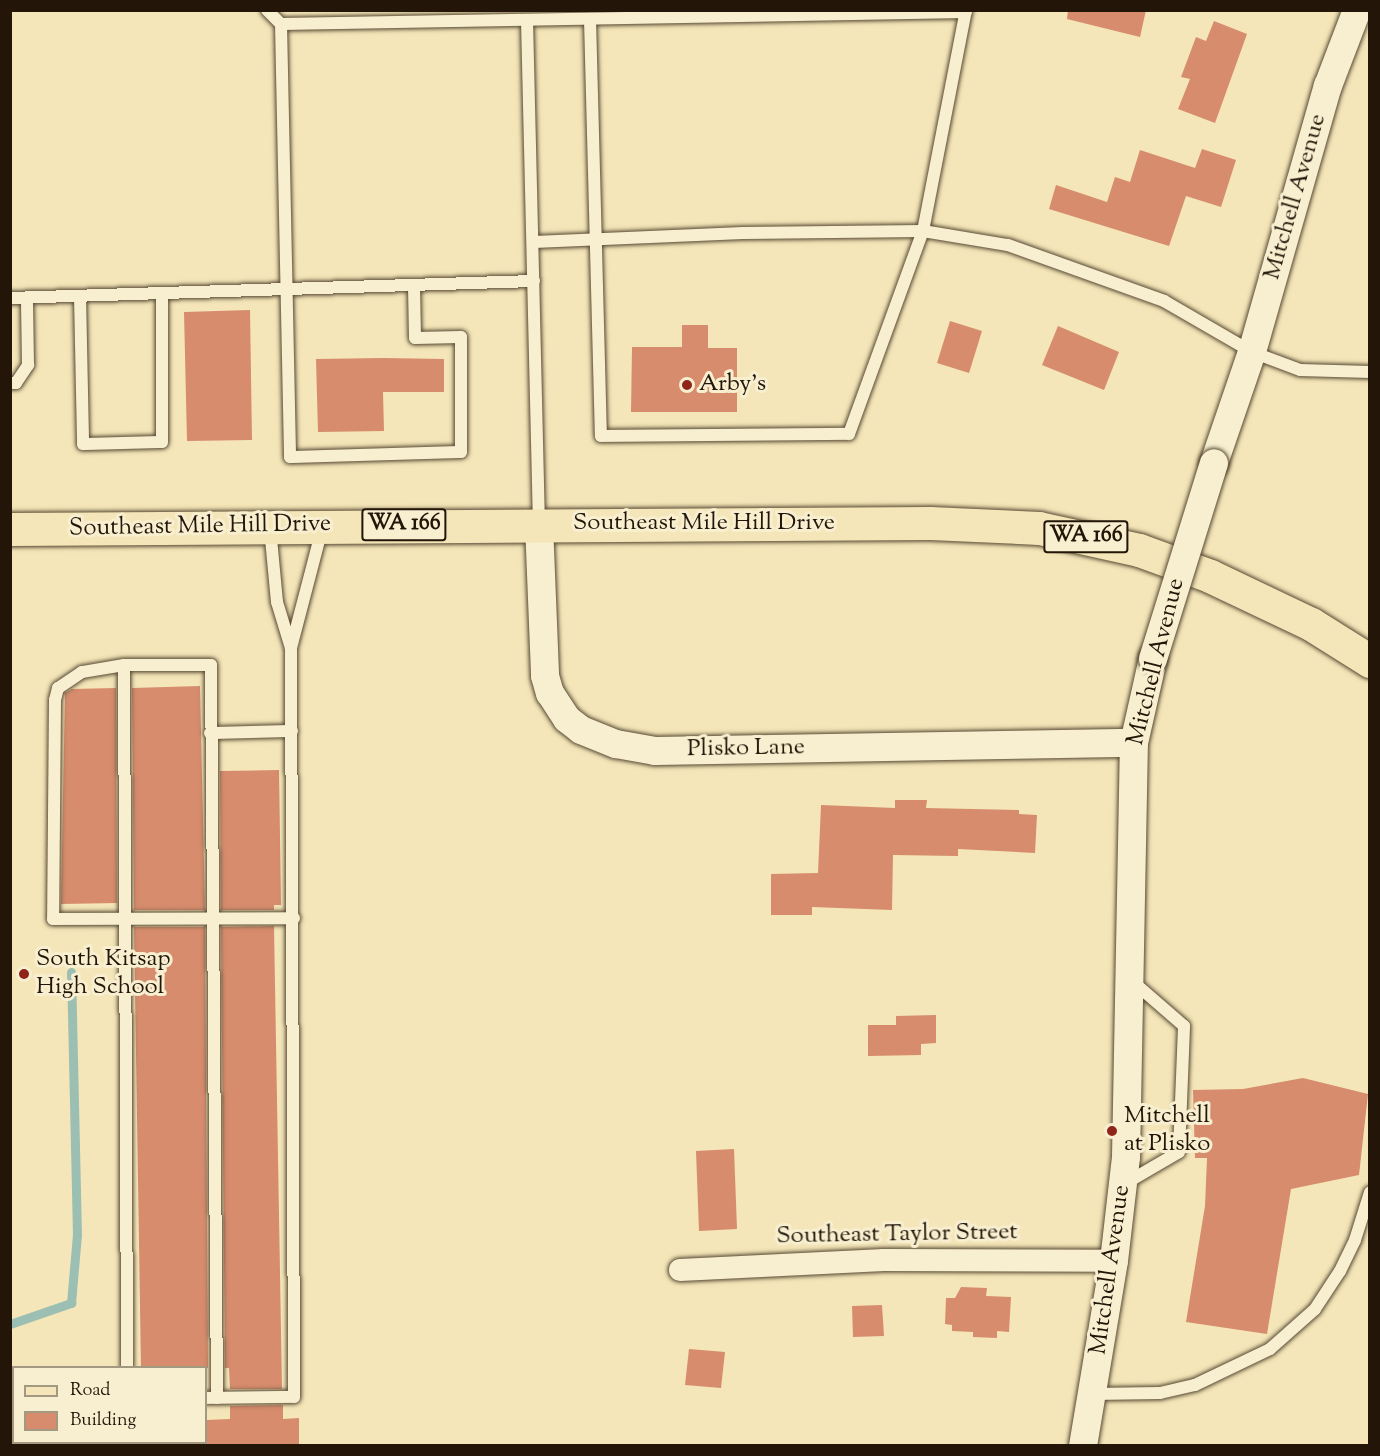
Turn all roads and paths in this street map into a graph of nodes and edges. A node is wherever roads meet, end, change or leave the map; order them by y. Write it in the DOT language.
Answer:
graph roads {
  1 [pos="267,10"];
  2 [pos="1357,10"];
  3 [pos="966,11"];
  4 [pos="590,19"];
  5 [pos="527,20"];
  6 [pos="281,24"];
  7 [pos="923,231"];
  8 [pos="597,238"];
  9 [pos="534,242"];
  10 [pos="534,280"];
  11 [pos="414,285"];
  12 [pos="286,289"];
  13 [pos="162,293"];
  14 [pos="81,296"];
  15 [pos="10,298"];
  16 [pos="27,298"];
  17 [pos="1252,352"];
  18 [pos="1370,372"];
  19 [pos="10,383"];
  20 [pos="539,524"];
  21 [pos="270,526"];
  22 [pos="323,526"];
  23 [pos="10,529"];
  24 [pos="291,648"];
  25 [pos="1370,661"];
  26 [pos="124,665"];
  27 [pos="292,731"];
  28 [pos="210,734"];
  29 [pos="1134,743"];
  30 [pos="294,918"];
  31 [pos="124,919"];
  32 [pos="211,920"];
  33 [pos="1129,979"];
  34 [pos="1124,1184"];
  35 [pos="1370,1192"];
  36 [pos="1114,1261"];
  37 [pos="680,1270"];
  38 [pos="127,1366"];
  39 [pos="1092,1394"];
  40 [pos="211,1398"];
  41 [pos="1083,1446"];
  1 -- 6 [label="lane"];
  2 -- 17 [label="street, Mitchell Avenue"];
  3 -- 4 [label="lane"];
  3 -- 7 [label="lane"];
  4 -- 5 [label="lane"];
  4 -- 8 [label="lane"];
  5 -- 6 [label="lane"];
  5 -- 9 [label="lane"];
  6 -- 12 [label="lane"];
  7 -- 8 [label="lane"];
  7 -- 8 [label="lane"];
  7 -- 17 [label="lane"];
  8 -- 9 [label="lane"];
  9 -- 10 [label="lane"];
  10 -- 11 [label="lane"];
  10 -- 20 [label="lane"];
  11 -- 12 [label="lane"];
  11 -- 12 [label="lane"];
  12 -- 13 [label="lane"];
  13 -- 14 [label="lane"];
  13 -- 14 [label="lane"];
  14 -- 16 [label="lane"];
  15 -- 16 [label="lane"];
  16 -- 19 [label="lane"];
  17 -- 18 [label="lane"];
  17 -- 29 [label="street, Mitchell Avenue, bridge"];
  20 -- 22 [label="main road, Southeast Mile Hill Drive / WA 166"];
  20 -- 25 [label="main road, Southeast Mile Hill Drive / WA 166"];
  20 -- 29 [label="street, Plisko Lane"];
  21 -- 22 [label="main road, Southeast Mile Hill Drive / WA 166"];
  21 -- 23 [label="main road, Southeast Mile Hill Drive / WA 166"];
  21 -- 24 [label="lane"];
  22 -- 24 [label="lane"];
  24 -- 27 [label="lane"];
  26 -- 28 [label="lane"];
  26 -- 31 [label="lane"];
  26 -- 31 [label="lane"];
  27 -- 28 [label="lane"];
  27 -- 30 [label="lane"];
  28 -- 32 [label="lane"];
  29 -- 33 [label="street, Mitchell Avenue"];
  30 -- 32 [label="lane"];
  30 -- 40 [label="lane"];
  31 -- 32 [label="lane"];
  31 -- 38 [label="lane"];
  32 -- 40 [label="lane"];
  33 -- 34 [label="street, Mitchell Avenue"];
  33 -- 34 [label="lane"];
  34 -- 36 [label="street, Mitchell Avenue"];
  35 -- 39 [label="lane"];
  36 -- 37 [label="street, Southeast Taylor Street"];
  36 -- 39 [label="street, Mitchell Avenue"];
  39 -- 41 [label="street, Mitchell Avenue"];
}
